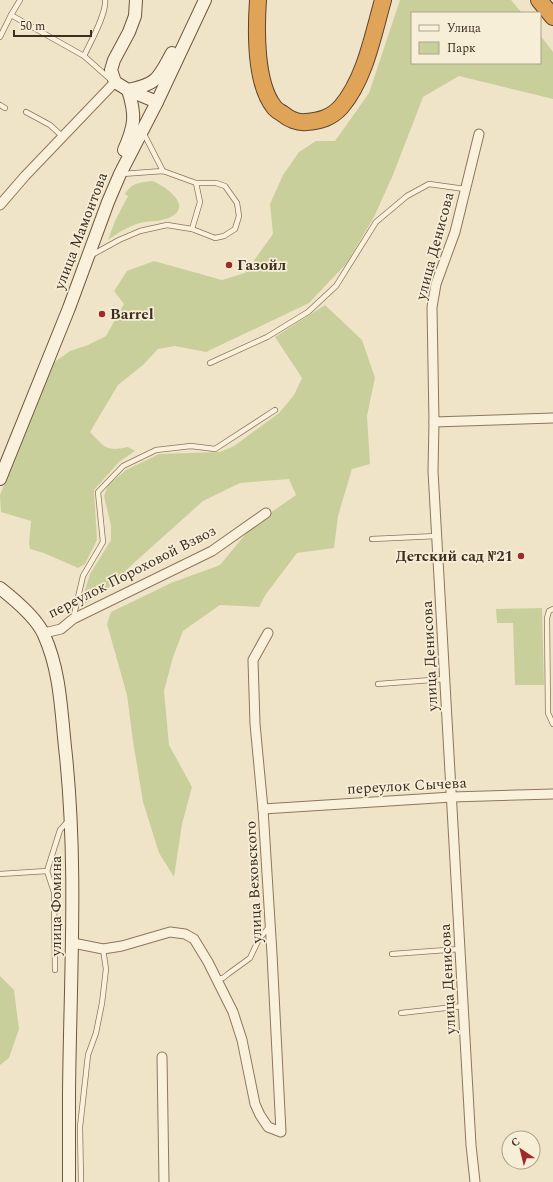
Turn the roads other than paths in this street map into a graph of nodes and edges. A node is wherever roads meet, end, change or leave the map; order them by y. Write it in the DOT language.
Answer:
graph roads {
  1 [pos="20,0"];
  2 [pos="105,0"];
  3 [pos="136,0"];
  4 [pos="205,0"];
  5 [pos="258,0"];
  6 [pos="383,0"];
  7 [pos="539,0"];
  8 [pos="12,15"];
  9 [pos="553,16"];
  10 [pos="196,19"];
  11 [pos="0,37"];
  12 [pos="84,56"];
  13 [pos="115,82"];
  14 [pos="128,90"];
  15 [pos="157,102"];
  16 [pos="0,106"];
  17 [pos="5,108"];
  18 [pos="26,112"];
  19 [pos="142,130"];
  20 [pos="479,134"];
  21 [pos="62,136"];
  22 [pos="163,171"];
  23 [pos="120,174"];
  24 [pos="196,183"];
  25 [pos="465,189"];
  26 [pos="108,202"];
  27 [pos="0,205"];
  28 [pos="192,229"];
  29 [pos="88,258"];
  30 [pos="210,362"];
  31 [pos="276,410"];
  32 [pos="553,418"];
  33 [pos="434,422"];
  34 [pos="0,479"];
  35 [pos="266,513"];
  36 [pos="437,536"];
  37 [pos="372,540"];
  38 [pos="0,588"];
  39 [pos="553,609"];
  40 [pos="73,619"];
  41 [pos="44,633"];
  42 [pos="268,634"];
  43 [pos="445,679"];
  44 [pos="378,684"];
  45 [pos="553,724"];
  46 [pos="553,794"];
  47 [pos="452,797"];
  48 [pos="264,809"];
  49 [pos="71,817"];
  50 [pos="47,871"];
  51 [pos="0,874"];
  52 [pos="270,925"];
  53 [pos="73,943"];
  54 [pos="103,949"];
  55 [pos="460,950"];
  56 [pos="392,954"];
  57 [pos="55,970"];
  58 [pos="217,979"];
  59 [pos="463,1006"];
  60 [pos="401,1013"];
  61 [pos="162,1057"];
  62 [pos="69,1182"];
  63 [pos="81,1182"];
  64 [pos="164,1182"];
  65 [pos="475,1182"];
  1 -- 8 [label="lane"];
  2 -- 12 [label="lane"];
  3 -- 13 [label="main road"];
  4 -- 10 [label="main road, улица Мамонтова"];
  5 -- 6 [label="highway"];
  7 -- 9 [label="highway"];
  8 -- 11 [label="lane"];
  8 -- 12 [label="lane"];
  10 -- 14 [label="main road"];
  10 -- 15 [label="main road, улица Мамонтова"];
  12 -- 13 [label="lane"];
  13 -- 14 [label="main road"];
  13 -- 21 [label="street"];
  14 -- 15 [label="main road"];
  14 -- 26 [label="main road"];
  15 -- 19 [label="main road, улица Мамонтова"];
  16 -- 17 [label="lane"];
  18 -- 21 [label="lane"];
  19 -- 22 [label="lane"];
  19 -- 23 [label="main road, улица Мамонтова"];
  20 -- 25 [label="street, улица Денисова"];
  21 -- 27 [label="street"];
  22 -- 23 [label="lane"];
  22 -- 24 [label="lane"];
  23 -- 26 [label="main road, улица Мамонтова"];
  24 -- 28 [label="lane"];
  24 -- 28 [label="lane"];
  25 -- 30 [label="lane"];
  25 -- 33 [label="street, улица Денисова"];
  26 -- 29 [label="main road, улица Мамонтова"];
  28 -- 29 [label="lane"];
  29 -- 34 [label="main road, улица Мамонтова"];
  31 -- 40 [label="lane"];
  32 -- 33 [label="street"];
  33 -- 36 [label="street, улица Денисова"];
  35 -- 40 [label="street, переулок Пороховой Взвоз"];
  36 -- 37 [label="lane"];
  36 -- 43 [label="street, улица Денисова"];
  38 -- 41 [label="main road, переулок Пороховой Взвоз"];
  39 -- 45 [label="lane"];
  40 -- 41 [label="street, переулок Пороховой Взвоз"];
  41 -- 49 [label="main road, улица Фомина"];
  42 -- 48 [label="street, улица Веховского"];
  43 -- 44 [label="lane"];
  43 -- 47 [label="street, улица Денисова"];
  46 -- 47 [label="street, переулок Сычева"];
  47 -- 48 [label="street, переулок Сычева"];
  47 -- 55 [label="street, улица Денисова"];
  48 -- 52 [label="street, улица Веховского"];
  49 -- 50 [label="lane"];
  49 -- 53 [label="main road, улица Фомина"];
  50 -- 51 [label="lane"];
  50 -- 57 [label="lane"];
  52 -- 58 [label="lane"];
  52 -- 58 [label="street, улица Веховского"];
  53 -- 54 [label="street"];
  53 -- 62 [label="main road, улица Фомина"];
  54 -- 58 [label="street"];
  54 -- 63 [label="lane"];
  55 -- 56 [label="lane"];
  55 -- 59 [label="street, улица Денисова"];
  59 -- 60 [label="lane"];
  59 -- 65 [label="street, улица Денисова"];
  61 -- 64 [label="street"];
}
